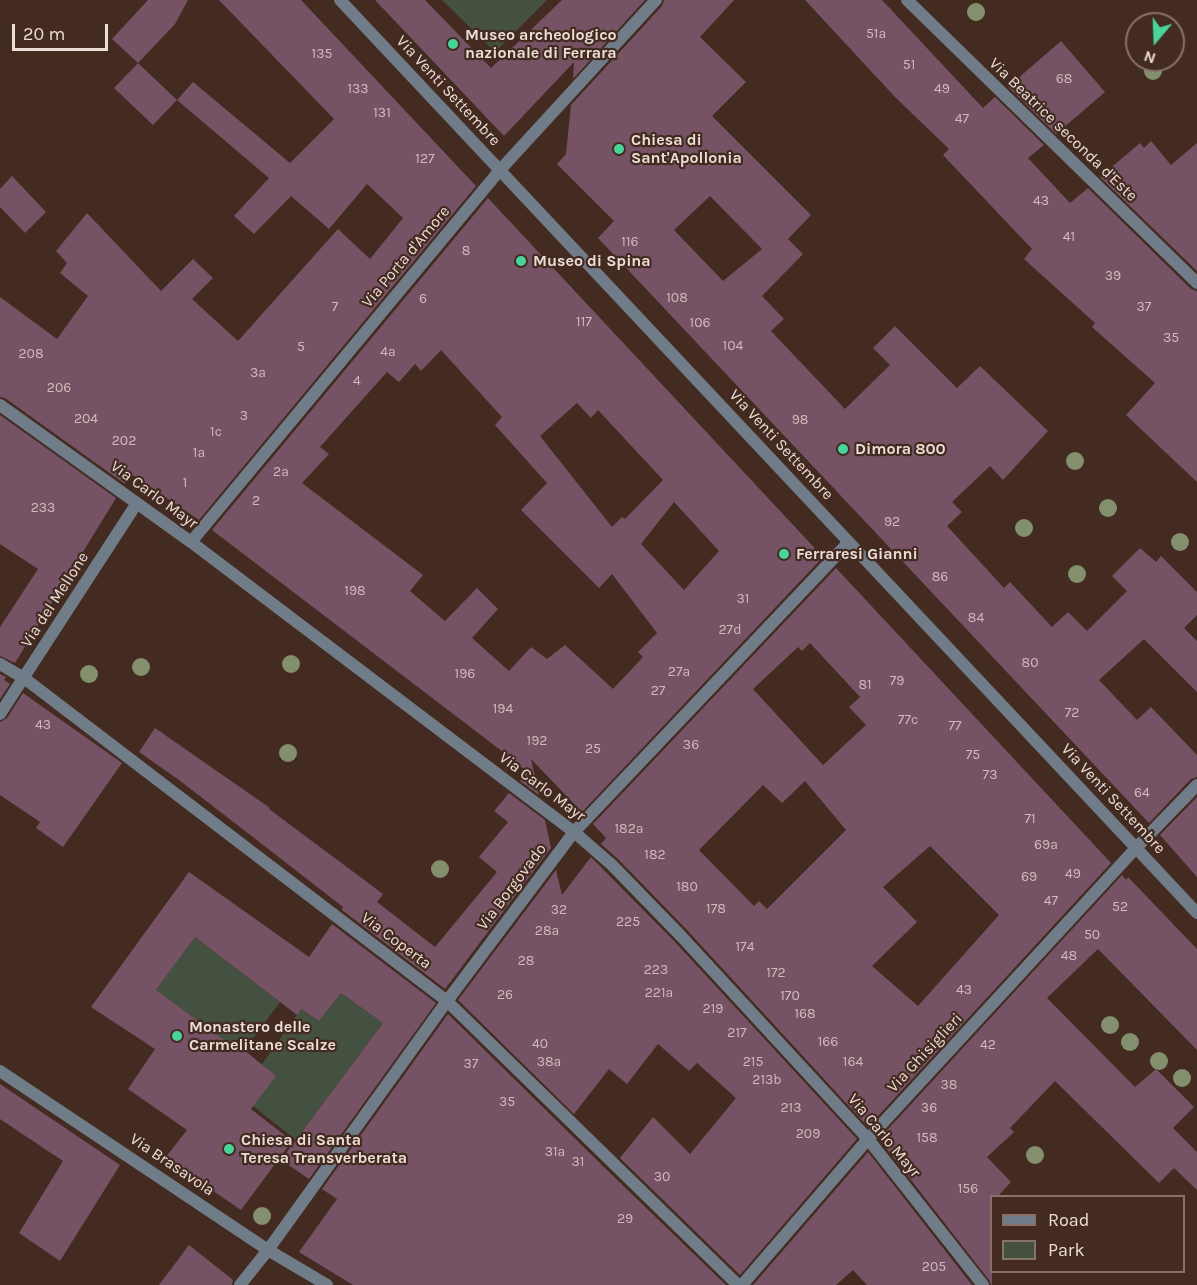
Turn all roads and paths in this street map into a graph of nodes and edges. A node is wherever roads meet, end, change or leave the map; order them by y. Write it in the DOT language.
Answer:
graph roads {
  1 [pos="340,0"];
  2 [pos="656,0"];
  3 [pos="907,0"];
  4 [pos="500,170"];
  5 [pos="1197,283"];
  6 [pos="0,405"];
  7 [pos="137,503"];
  8 [pos="190,542"];
  9 [pos="849,542"];
  10 [pos="0,664"];
  11 [pos="24,678"];
  12 [pos="0,714"];
  13 [pos="1197,785"];
  14 [pos="574,832"];
  15 [pos="1136,848"];
  16 [pos="1197,913"];
  17 [pos="447,1001"];
  18 [pos="0,1071"];
  19 [pos="868,1139"];
  20 [pos="268,1250"];
  21 [pos="240,1285"];
  22 [pos="327,1285"];
  23 [pos="740,1285"];
  24 [pos="983,1285"];
  1 -- 4 [label="street, Via Venti Settembre"];
  2 -- 4 [label="street, Via Porta d'Amore"];
  3 -- 5 [label="street, Via Beatrice seconda d'Este"];
  4 -- 8 [label="street, Via Porta d'Amore"];
  4 -- 9 [label="street, Via Venti Settembre"];
  6 -- 7 [label="street, Via Carlo Mayr"];
  7 -- 8 [label="street, Via Carlo Mayr"];
  7 -- 11 [label="street, Via del Mellone"];
  8 -- 14 [label="street, Via Carlo Mayr"];
  9 -- 14 [label="street, Via Borgovado"];
  9 -- 15 [label="street, Via Venti Settembre"];
  10 -- 11 [label="street, Via Coperta"];
  11 -- 12 [label="street, Via del Mellone"];
  11 -- 17 [label="street, Via Coperta"];
  13 -- 15 [label="street, Via Ghisiglieri"];
  14 -- 17 [label="street, Via Borgovado"];
  14 -- 19 [label="street, Via Carlo Mayr"];
  15 -- 16 [label="street, Via Venti Settembre"];
  15 -- 19 [label="street, Via Ghisiglieri"];
  17 -- 20 [label="street, Via Borgovado"];
  17 -- 23 [label="street, Via Coperta"];
  18 -- 20 [label="street, Via Brasavola"];
  19 -- 23 [label="street, Via Ghisiglieri"];
  19 -- 24 [label="street, Via Carlo Mayr"];
  20 -- 21 [label="street, Via Borgovado"];
  20 -- 22 [label="street, Via Brasavola"];
}
